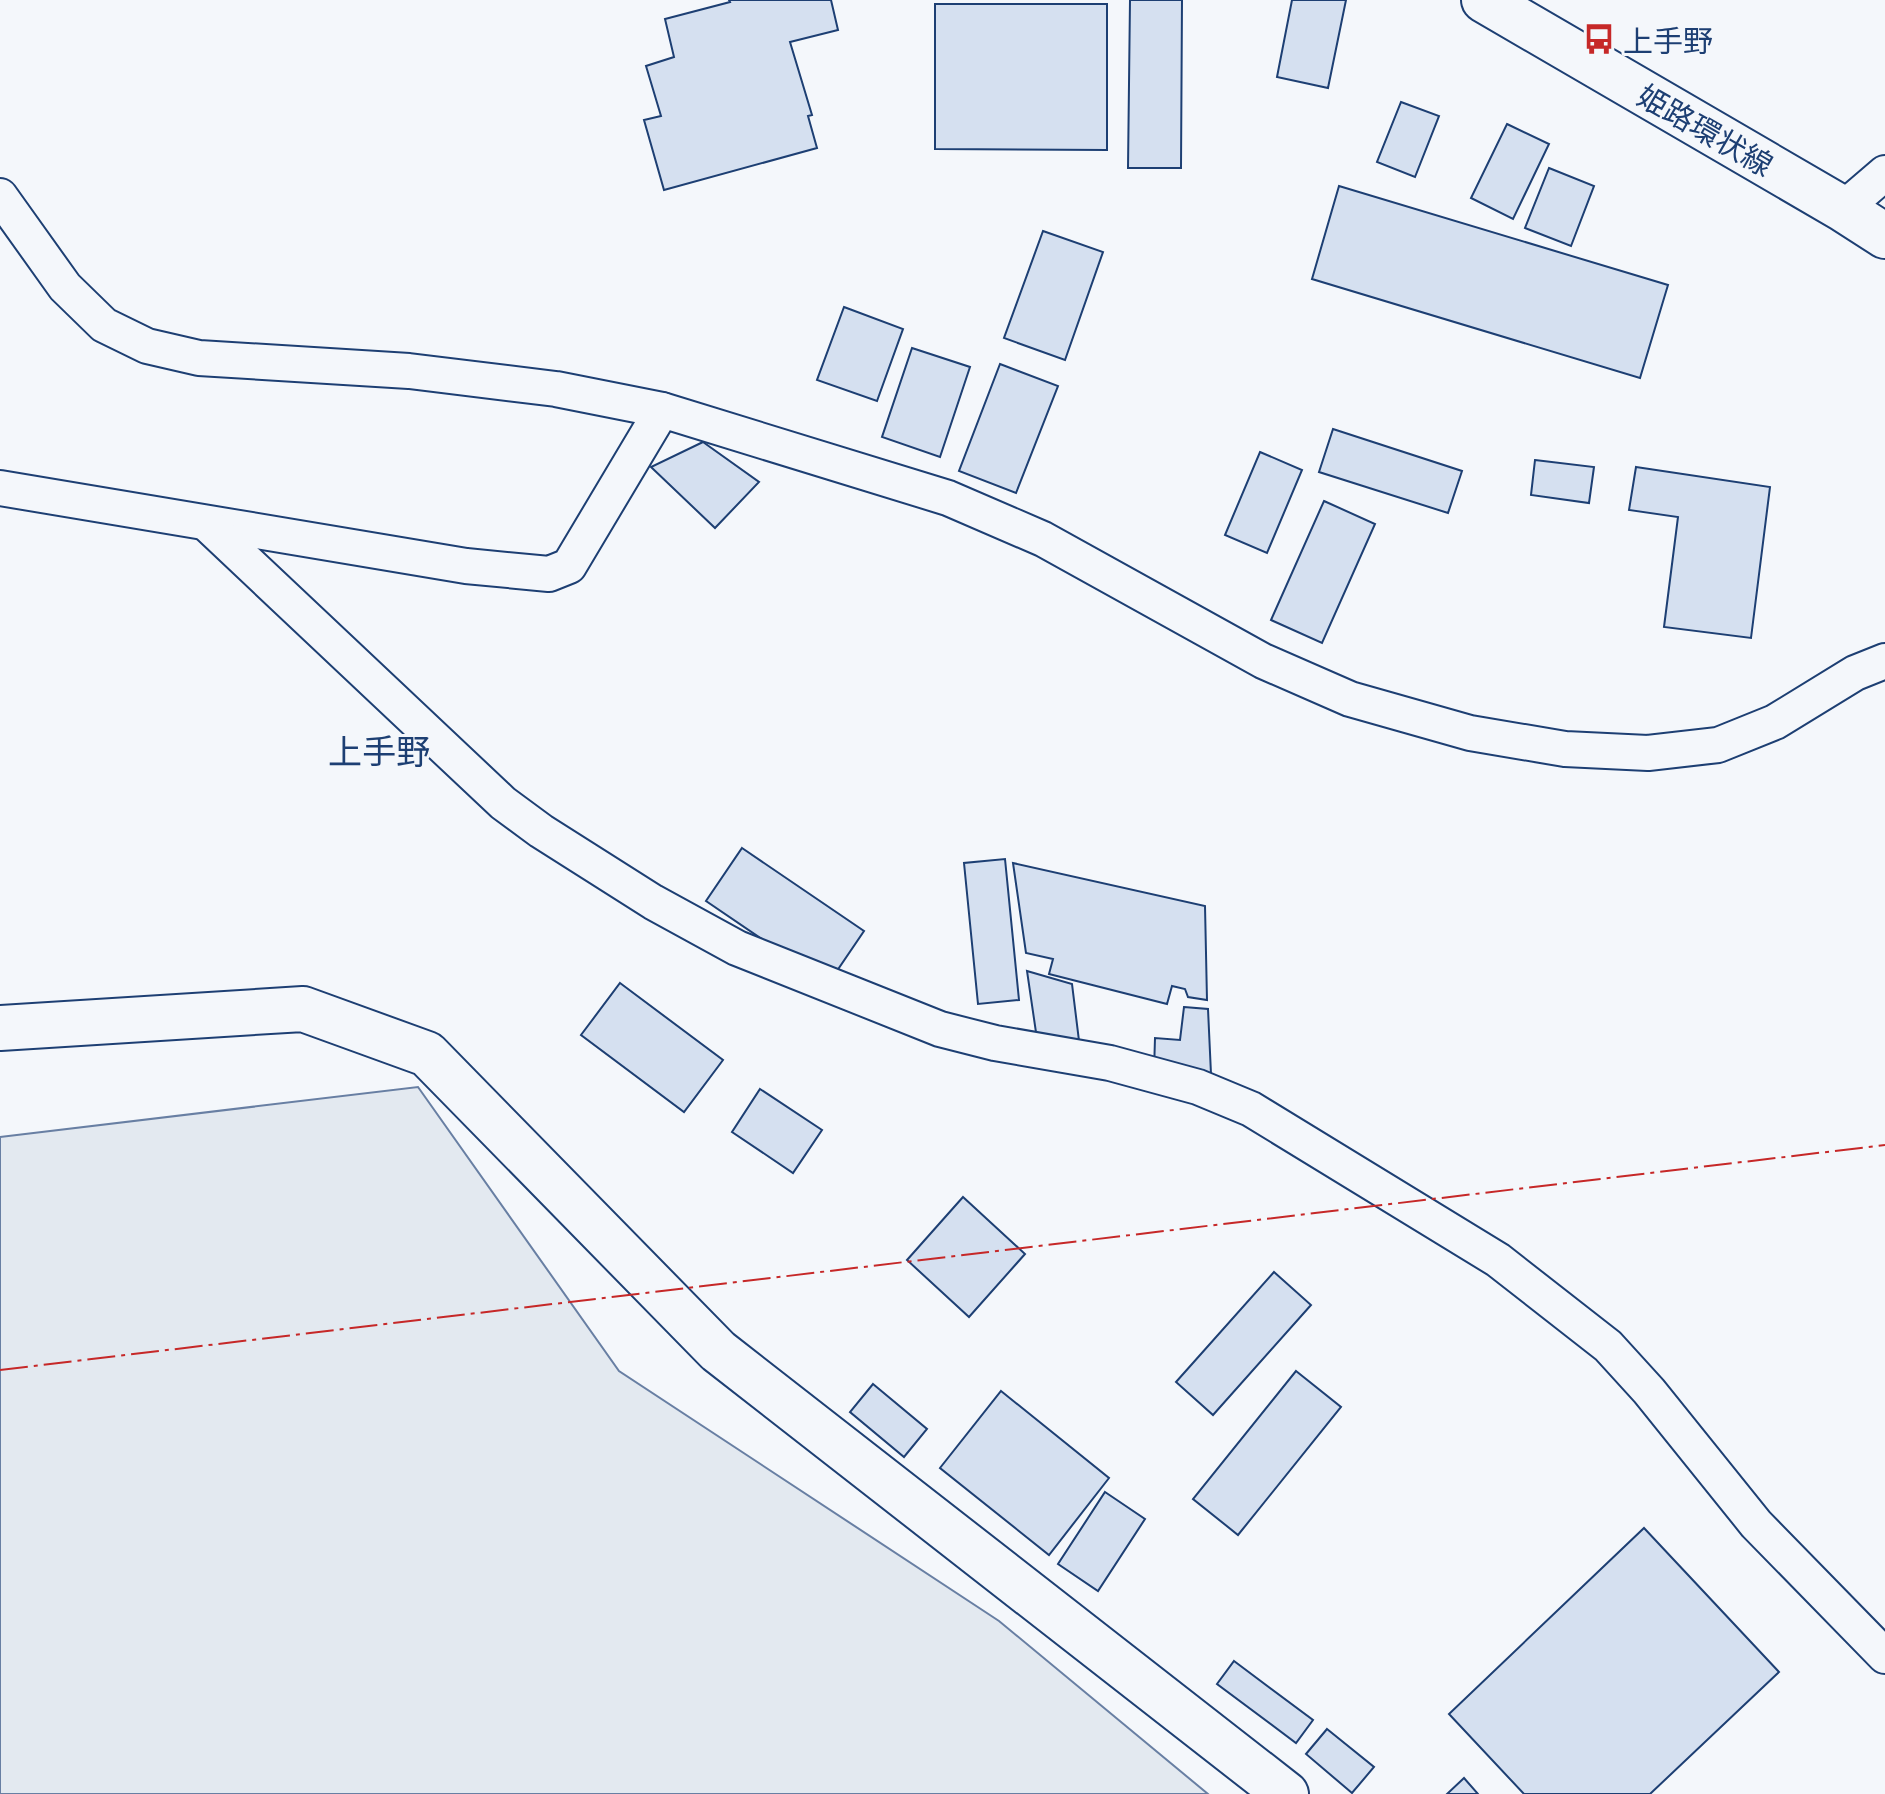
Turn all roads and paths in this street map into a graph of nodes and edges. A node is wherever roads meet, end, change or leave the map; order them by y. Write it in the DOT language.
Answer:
graph roads {
  1 [pos="1484,0"];
  2 [pos="1530,11"];
  3 [pos="1885,173"];
  4 [pos="0,196"];
  5 [pos="1843,209"];
  6 [pos="1885,236"];
  7 [pos="662,410"];
  8 [pos="0,488"];
  9 [pos="207,524"];
  10 [pos="1885,661"];
  11 [pos="0,1028"];
  12 [pos="1885,1656"];
  13 [pos="1286,1794"];
  1 -- 2 [label="street, 姫路環状線"];
  2 -- 5 [label="street, 姫路環状線"];
  3 -- 5 [label="street"];
  4 -- 7 [label="street"];
  5 -- 6 [label="street, 姫路環状線"];
  7 -- 9 [label="street"];
  7 -- 10 [label="street"];
  8 -- 9 [label="street"];
  9 -- 12 [label="street"];
  11 -- 13 [label="street"];
}
